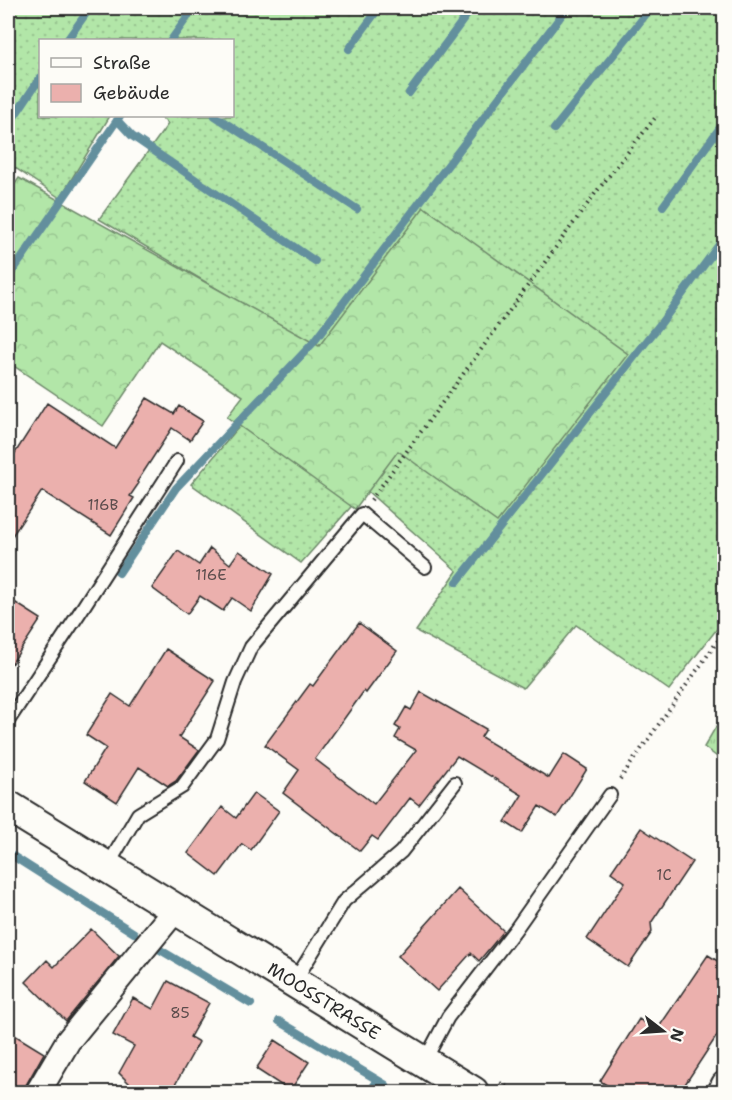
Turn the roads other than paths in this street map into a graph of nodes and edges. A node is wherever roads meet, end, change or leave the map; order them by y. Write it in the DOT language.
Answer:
graph roads {
  1 [pos="177,461"];
  2 [pos="425,567"];
  3 [pos="8,721"];
  4 [pos="455,783"];
  5 [pos="610,795"];
  6 [pos="8,806"];
  7 [pos="107,867"];
  8 [pos="175,910"];
  9 [pos="294,982"];
  10 [pos="423,1062"];
  11 [pos="724,1084"];
  12 [pos="38,1092"];
  13 [pos="473,1092"];
  14 [pos="720,1092"];
  1 -- 3 [label="lane"];
  2 -- 7 [label="lane"];
  4 -- 9 [label="lane"];
  5 -- 10 [label="lane"];
  6 -- 7 [label="street, MOOSSTRASSE"];
  7 -- 8 [label="street, MOOSSTRASSE"];
  8 -- 9 [label="street, MOOSSTRASSE"];
  8 -- 12 [label="street"];
  9 -- 10 [label="street, MOOSSTRASSE"];
  10 -- 13 [label="street, MOOSSTRASSE"];
  11 -- 14 [label="street"];
}
